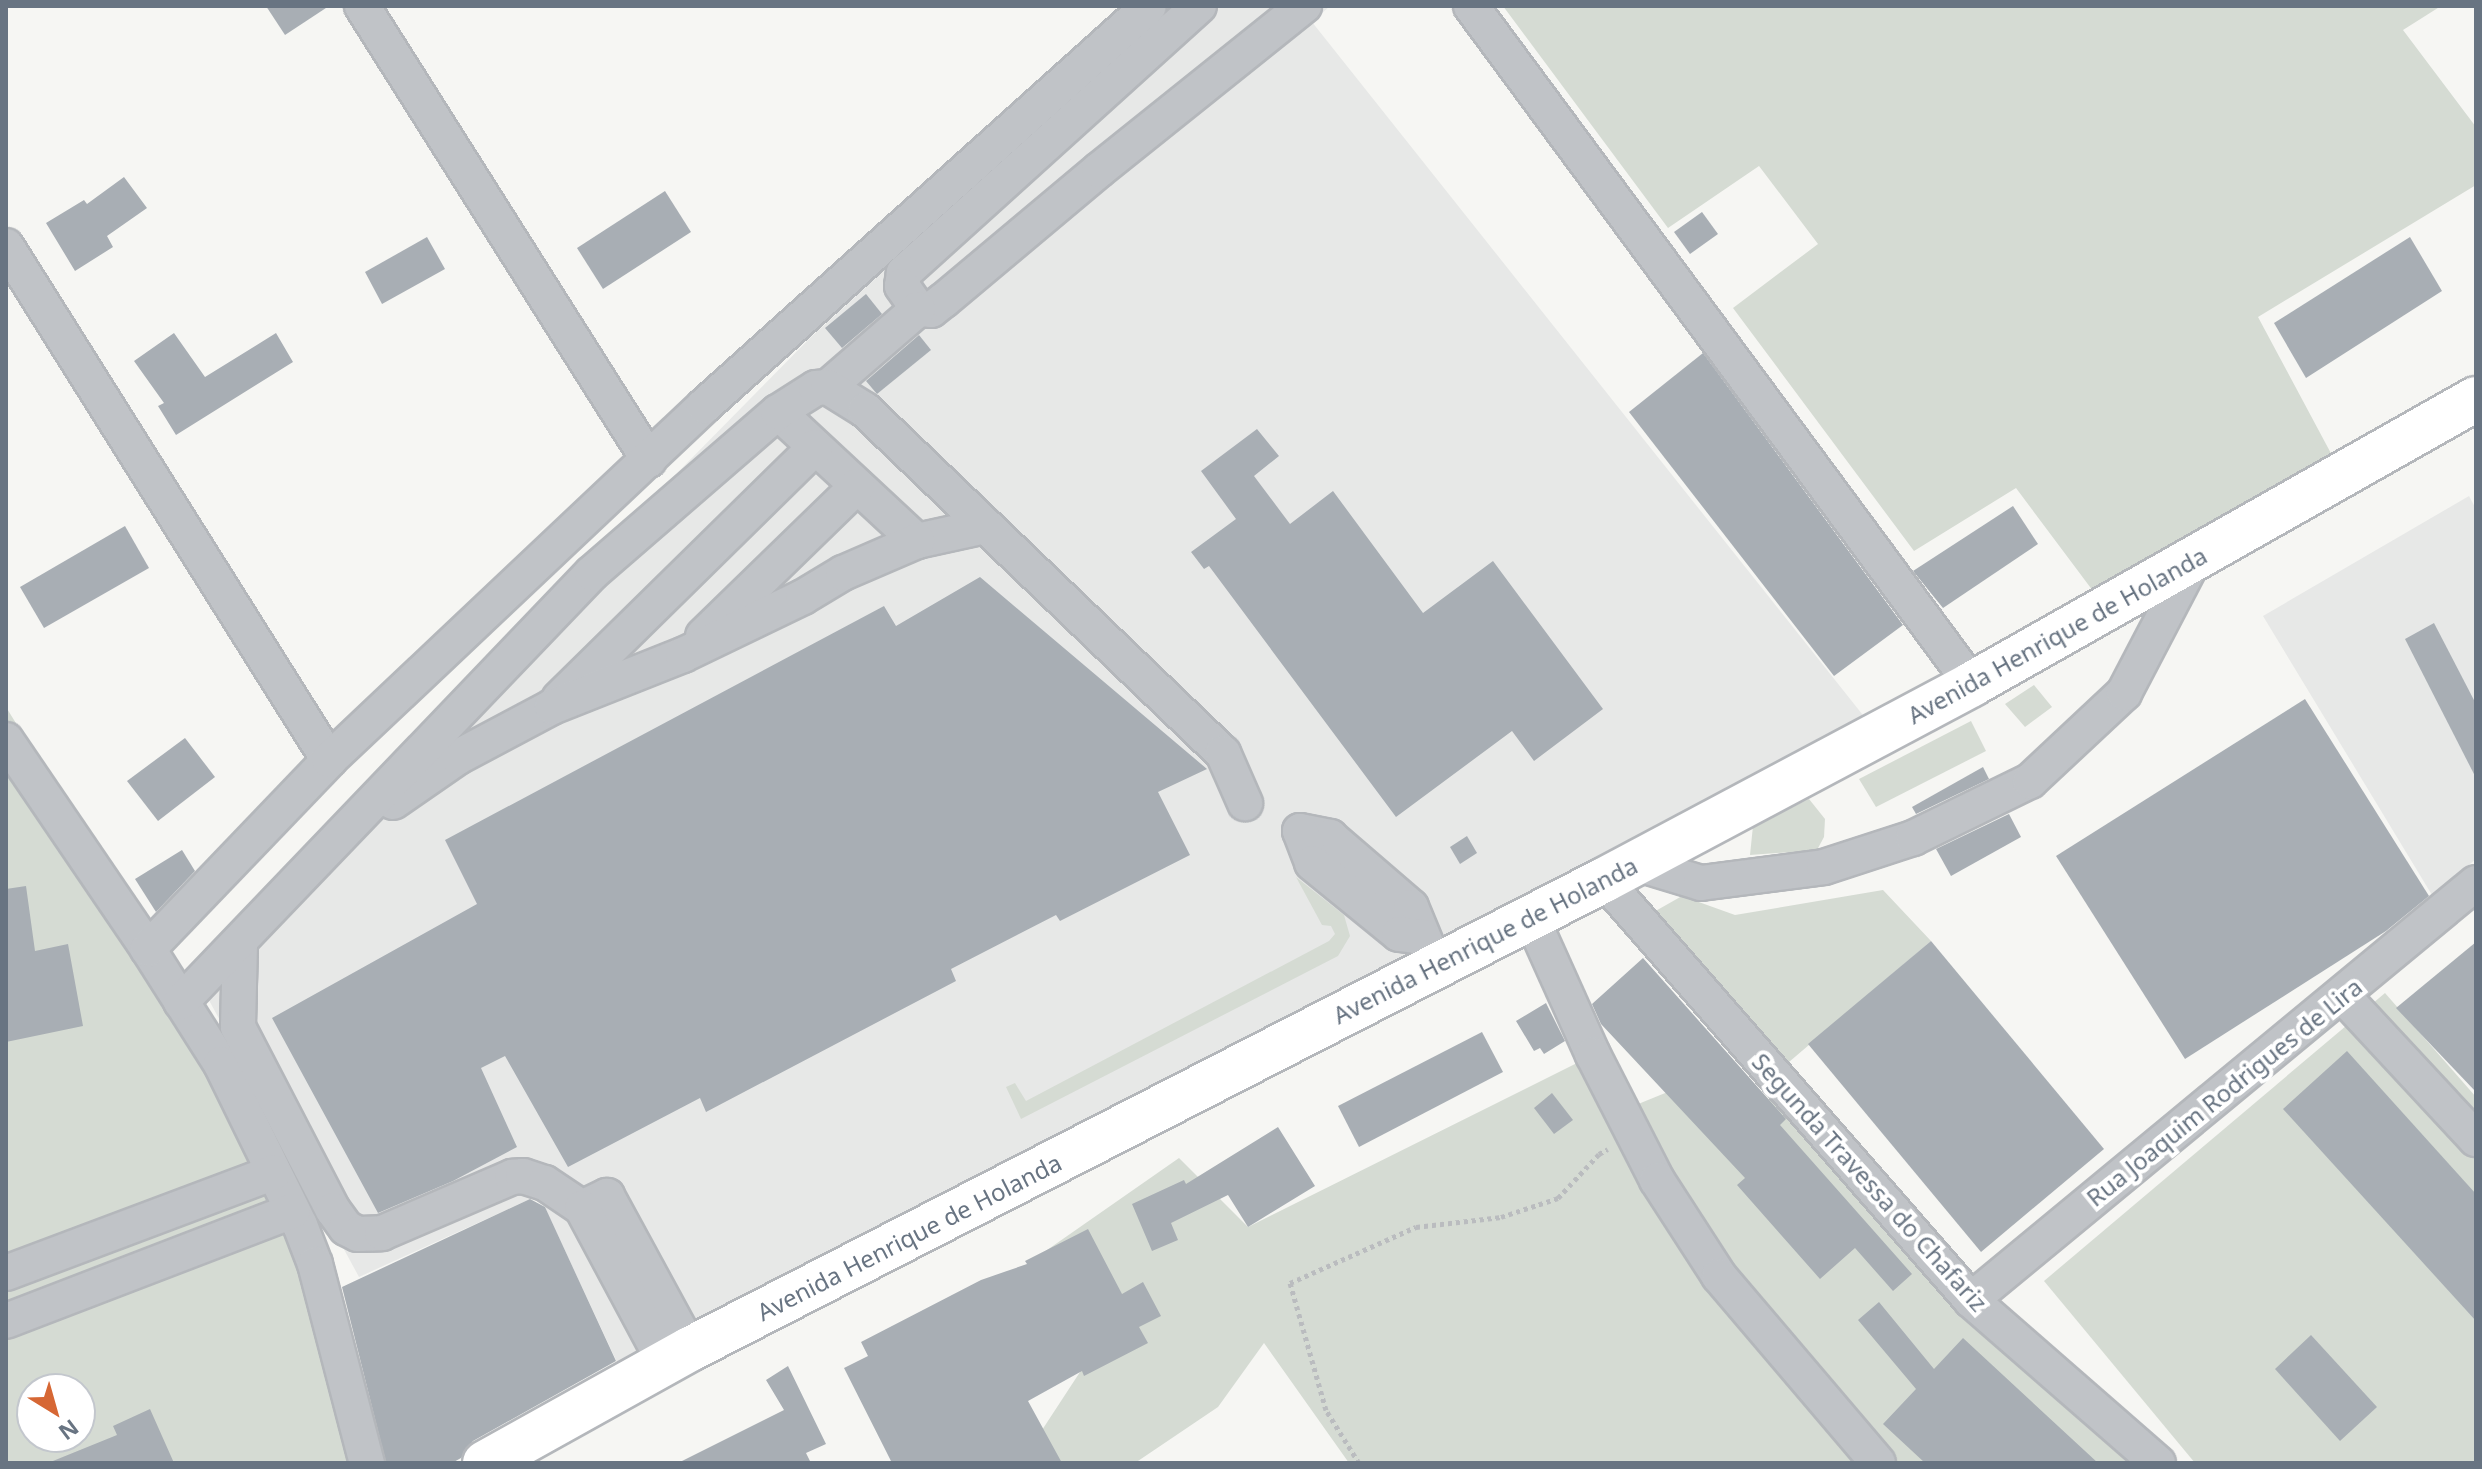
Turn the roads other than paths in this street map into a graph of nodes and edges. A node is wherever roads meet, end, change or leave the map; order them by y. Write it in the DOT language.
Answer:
graph roads {
  1 [pos="362,6"];
  2 [pos="1149,6"];
  3 [pos="1199,6"];
  4 [pos="1304,6"];
  5 [pos="1471,6"];
  6 [pos="1065,130"];
  7 [pos="1099,170"];
  8 [pos="6,246"];
  9 [pos="918,309"];
  10 [pos="828,387"];
  11 [pos="2476,399"];
  12 [pos="778,412"];
  13 [pos="815,447"];
  14 [pos="649,460"];
  15 [pos="857,486"];
  16 [pos="985,526"];
  17 [pos="917,541"];
  18 [pos="2194,559"];
  19 [pos="683,655"];
  20 [pos="1972,684"];
  21 [pos="552,707"];
  22 [pos="9,753"];
  23 [pos="329,760"];
  24 [pos="1245,803"];
  25 [pos="1300,831"];
  26 [pos="325,852"];
  27 [pos="1620,872"];
  28 [pos="2476,883"];
  29 [pos="1531,917"];
  30 [pos="240,944"];
  31 [pos="1421,945"];
  32 [pos="148,949"];
  33 [pos="2342,995"];
  34 [pos="181,1002"];
  35 [pos="2476,1139"];
  36 [pos="274,1172"];
  37 [pos="293,1211"];
  38 [pos="16,1269"];
  39 [pos="1971,1300"];
  40 [pos="45,1306"];
  41 [pos="6,1321"];
  42 [pos="684,1353"];
  43 [pos="367,1463"];
  44 [pos="485,1463"];
  45 [pos="1878,1463"];
  46 [pos="2158,1463"];
  1 -- 14 [label="street"];
  2 -- 14 [label="street"];
  3 -- 6 [label="street"];
  4 -- 7 [label="street"];
  5 -- 20 [label="street"];
  6 -- 7 [label="street"];
  6 -- 9 [label="street"];
  7 -- 9 [label="street"];
  8 -- 23 [label="street"];
  9 -- 10 [label="street"];
  10 -- 12 [label="street"];
  10 -- 16 [label="street"];
  11 -- 18 [label="main road, Avenida Henrique de Holanda"];
  12 -- 13 [label="street"];
  12 -- 26 [label="street"];
  13 -- 15 [label="street"];
  13 -- 21 [label="street"];
  14 -- 23 [label="street"];
  15 -- 17 [label="street"];
  15 -- 19 [label="street"];
  16 -- 17 [label="street"];
  16 -- 24 [label="street"];
  17 -- 19 [label="street"];
  18 -- 20 [label="main road, Avenida Henrique de Holanda"];
  18 -- 27 [label="street"];
  19 -- 21 [label="street"];
  20 -- 27 [label="main road, Avenida Henrique de Holanda"];
  21 -- 26 [label="street"];
  22 -- 32 [label="street"];
  23 -- 32 [label="street"];
  25 -- 31 [label="street"];
  26 -- 30 [label="street"];
  27 -- 29 [label="main road, Avenida Henrique de Holanda"];
  27 -- 39 [label="street, Segunda Travessa do Chafariz"];
  28 -- 33 [label="street, Rua Joaquim Rodrigues de Lira"];
  29 -- 31 [label="main road, Avenida Henrique de Holanda"];
  29 -- 45 [label="street"];
  30 -- 34 [label="street"];
  30 -- 42 [label="street"];
  31 -- 42 [label="main road, Avenida Henrique de Holanda"];
  32 -- 34 [label="street"];
  33 -- 35 [label="street"];
  33 -- 39 [label="street, Rua Joaquim Rodrigues de Lira"];
  34 -- 36 [label="street"];
  36 -- 37 [label="street"];
  36 -- 38 [label="street"];
  37 -- 40 [label="street"];
  37 -- 43 [label="street"];
  38 -- 40 [label="street"];
  39 -- 46 [label="street, Segunda Travessa do Chafariz"];
  40 -- 41 [label="street"];
  42 -- 44 [label="main road, Avenida Henrique de Holanda"];
}
